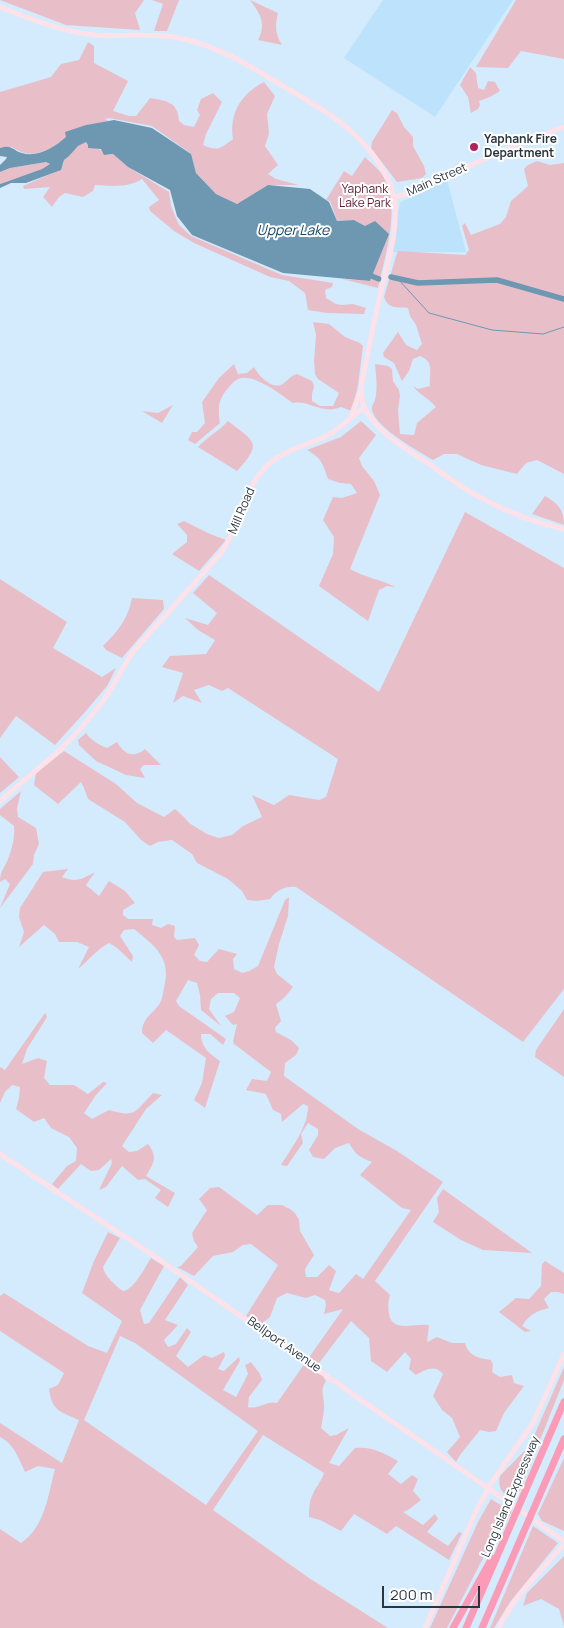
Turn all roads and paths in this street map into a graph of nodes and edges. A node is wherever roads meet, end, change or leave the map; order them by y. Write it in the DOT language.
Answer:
graph roads {
  1 [pos="0,6"];
  2 [pos="564,127"];
  3 [pos="394,197"];
  4 [pos="361,388"];
  5 [pos="364,407"];
  6 [pos="348,421"];
  7 [pos="564,530"];
  8 [pos="0,801"];
  9 [pos="0,1154"];
  10 [pos="564,1354"];
  11 [pos="564,1402"];
  12 [pos="564,1439"];
  13 [pos="488,1489"];
  14 [pos="564,1542"];
  15 [pos="503,1543"];
  16 [pos="425,1628"];
  17 [pos="453,1628"];
  18 [pos="466,1628"];
  19 [pos="482,1628"];
  20 [pos="499,1628"];
  1 -- 3 [label="main road"];
  2 -- 3 [label="main road, Main Street"];
  3 -- 4 [label="main road"];
  4 -- 5 [label="main road"];
  4 -- 6 [label="main road"];
  5 -- 6 [label="main road, Mill Road"];
  5 -- 7 [label="main road"];
  6 -- 8 [label="main road, Mill Road"];
  9 -- 13 [label="main road, Bellport Avenue"];
  10 -- 13 [label="main road"];
  11 -- 15 [label="highway, Long Island Expressway"];
  12 -- 19 [label="highway, Long Island Expressway"];
  13 -- 14 [label="main road, Bellport Avenue"];
  13 -- 16 [label="main road"];
  14 -- 20 [label="main road"];
  15 -- 17 [label="highway"];
  15 -- 18 [label="highway, Long Island Expressway"];
}
